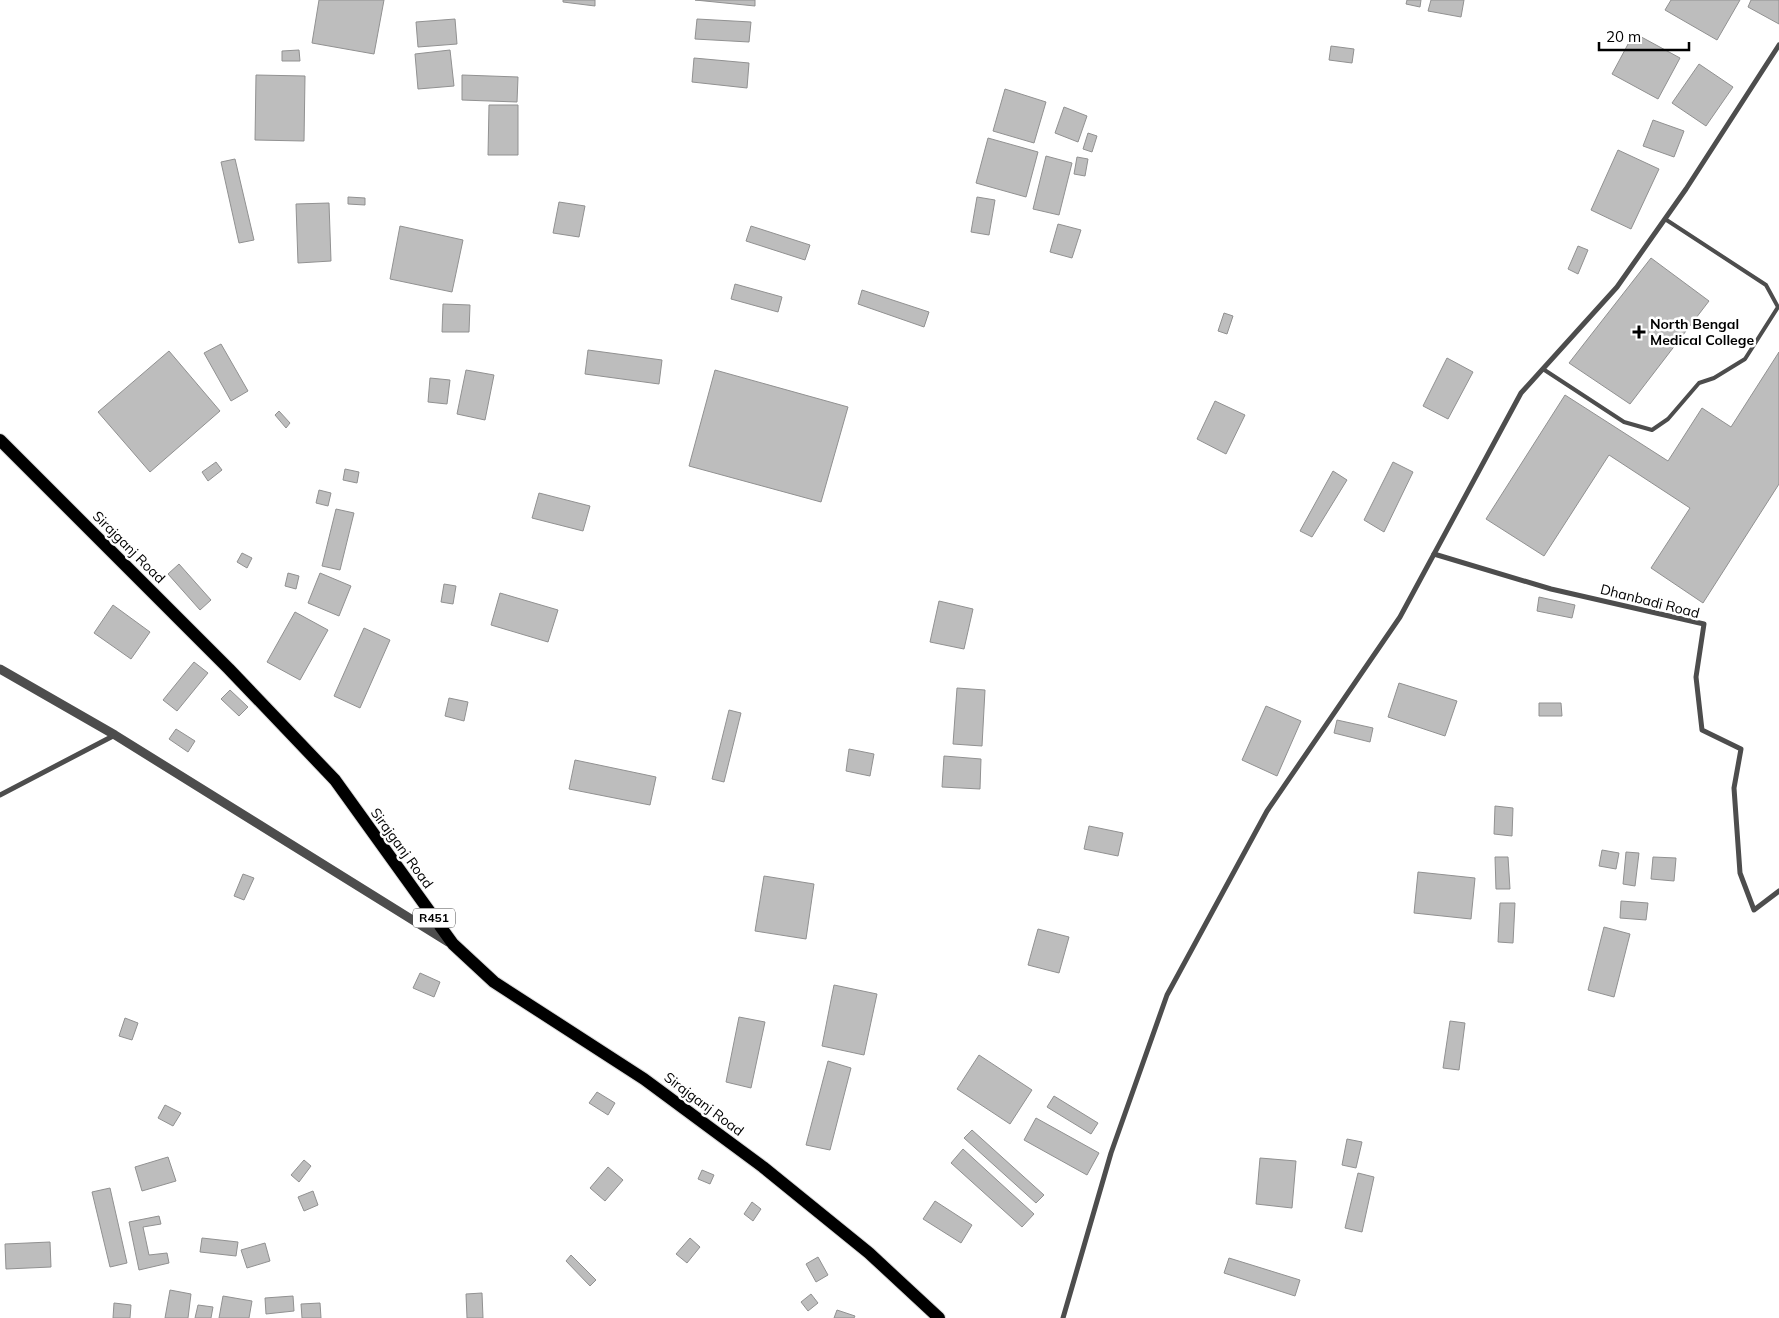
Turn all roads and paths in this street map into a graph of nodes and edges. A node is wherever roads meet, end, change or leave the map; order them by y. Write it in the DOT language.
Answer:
graph roads {
  1 [pos="1779,45"];
  2 [pos="1665,218"];
  3 [pos="1543,369"];
  4 [pos="0,440"];
  5 [pos="1434,554"];
  6 [pos="0,669"];
  7 [pos="114,735"];
  8 [pos="0,795"];
  9 [pos="1779,891"];
  10 [pos="453,944"];
  11 [pos="939,1318"];
  12 [pos="1064,1318"];
  1 -- 2 [label="street"];
  2 -- 3 [label="street"];
  2 -- 3 [label="lane"];
  3 -- 5 [label="street"];
  4 -- 10 [label="main road, Sirajganj Road / R451"];
  5 -- 9 [label="street, Dhanbadi Road"];
  5 -- 12 [label="street"];
  6 -- 7 [label="street"];
  7 -- 8 [label="street"];
  7 -- 10 [label="street"];
  10 -- 11 [label="main road, Sirajganj Road / R451"];
}
